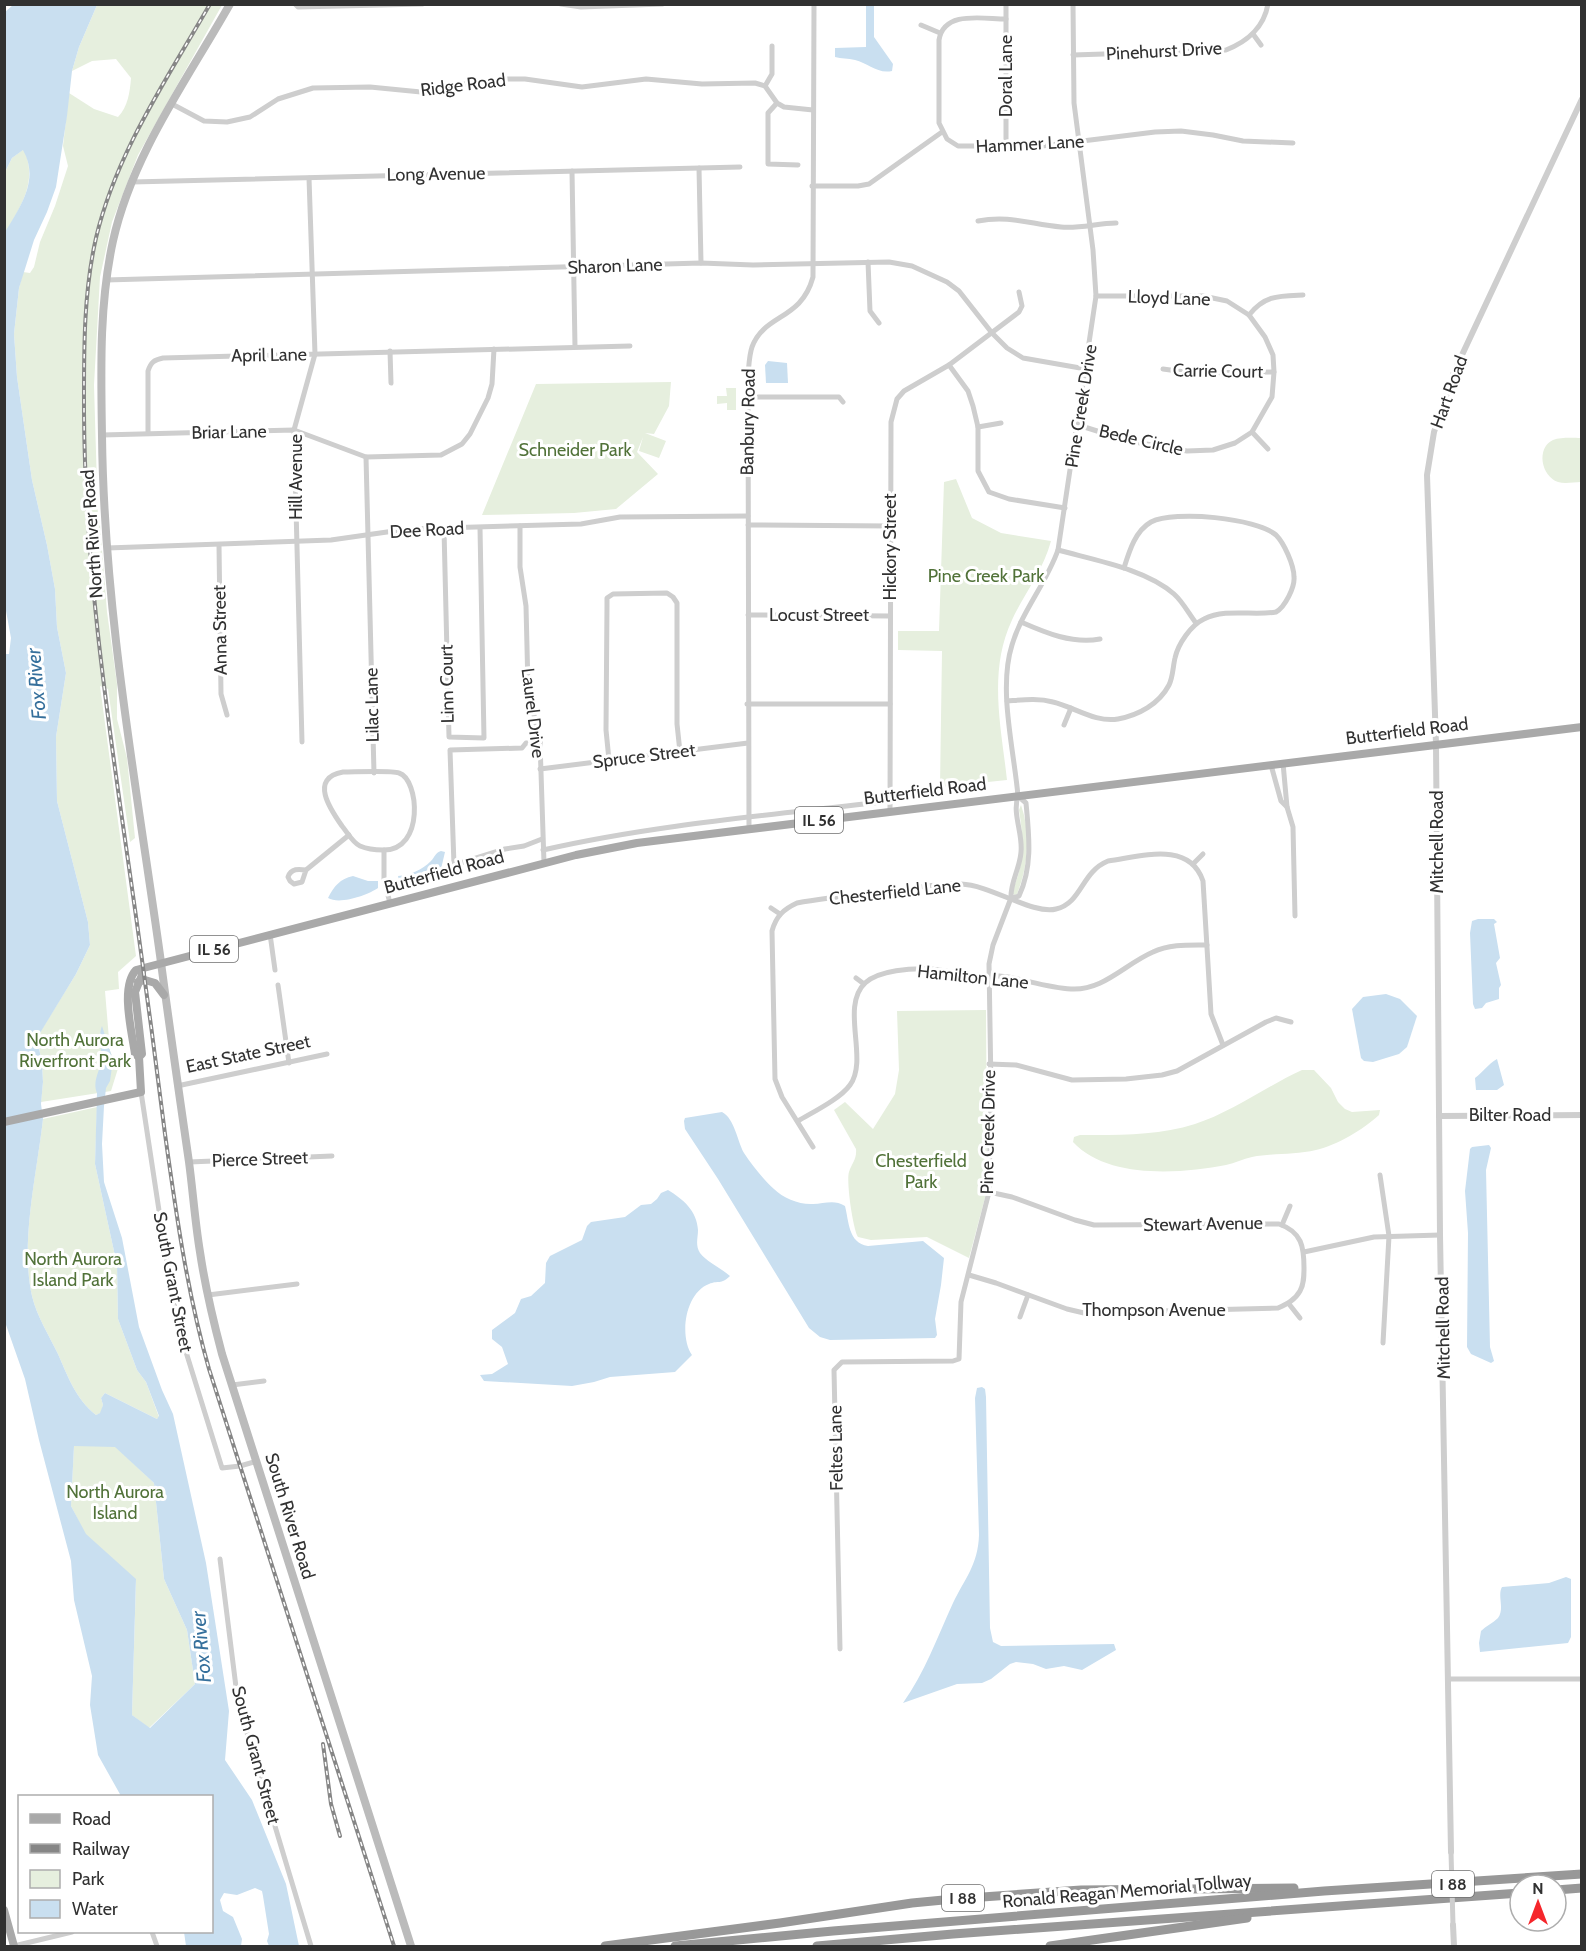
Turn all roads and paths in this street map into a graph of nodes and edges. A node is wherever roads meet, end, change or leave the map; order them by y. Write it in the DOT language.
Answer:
graph roads {
  1 [pos="230,4"];
  2 [pos="295,4"];
  3 [pos="422,4"];
  4 [pos="561,4"];
  5 [pos="662,4"];
  6 [pos="814,4"];
  7 [pos="1006,4"];
  8 [pos="1073,4"];
  9 [pos="1268,4"];
  10 [pos="1006,19"];
  11 [pos="921,25"];
  12 [pos="940,33"];
  13 [pos="1253,34"];
  14 [pos="1262,45"];
  15 [pos="772,46"];
  16 [pos="1073,55"];
  17 [pos="765,86"];
  18 [pos="1581,99"];
  19 [pos="777,103"];
  20 [pos="172,104"];
  21 [pos="813,110"];
  22 [pos="942,132"];
  23 [pos="1078,142"];
  24 [pos="1293,143"];
  25 [pos="1006,147"];
  26 [pos="798,165"];
  27 [pos="740,167"];
  28 [pos="699,168"];
  29 [pos="572,171"];
  30 [pos="309,178"];
  31 [pos="132,182"];
  32 [pos="812,186"];
  33 [pos="978,221"];
  34 [pos="1116,223"];
  35 [pos="1089,225"];
  36 [pos="868,262"];
  37 [pos="701,263"];
  38 [pos="813,263"];
  39 [pos="573,267"];
  40 [pos="312,274"];
  41 [pos="106,280"];
  42 [pos="1019,292"];
  43 [pos="1303,295"];
  44 [pos="1096,296"];
  45 [pos="1249,315"];
  46 [pos="879,323"];
  47 [pos="992,333"];
  48 [pos="630,346"];
  49 [pos="575,347"];
  50 [pos="494,349"];
  51 [pos="390,351"];
  52 [pos="315,354"];
  53 [pos="949,364"];
  54 [pos="1086,369"];
  55 [pos="1163,369"];
  56 [pos="1274,372"];
  57 [pos="391,383"];
  58 [pos="747,396"];
  59 [pos="843,402"];
  60 [pos="1001,423"];
  61 [pos="1078,425"];
  62 [pos="978,428"];
  63 [pos="294,430"];
  64 [pos="1252,432"];
  65 [pos="148,434"];
  66 [pos="102,435"];
  67 [pos="1268,449"];
  68 [pos="366,457"];
  69 [pos="1065,508"];
  70 [pos="748,516"];
  71 [pos="748,525"];
  72 [pos="520,526"];
  73 [pos="890,526"];
  74 [pos="480,528"];
  75 [pos="444,529"];
  76 [pos="368,535"];
  77 [pos="297,542"];
  78 [pos="219,545"];
  79 [pos="107,548"];
  80 [pos="1058,550"];
  81 [pos="1124,568"];
  82 [pos="748,615"];
  83 [pos="890,616"];
  84 [pos="1021,622"];
  85 [pos="1196,623"];
  86 [pos="1100,639"];
  87 [pos="1007,701"];
  88 [pos="747,704"];
  89 [pos="890,704"];
  90 [pos="1071,708"];
  91 [pos="1435,709"];
  92 [pos="227,715"];
  93 [pos="1064,725"];
  94 [pos="1581,727"];
  95 [pos="302,742"];
  96 [pos="540,742"];
  97 [pos="748,743"];
  98 [pos="1436,744"];
  99 [pos="680,752"];
  100 [pos="609,760"];
  101 [pos="1283,763"];
  102 [pos="1271,765"];
  103 [pos="540,769"];
  104 [pos="374,773"];
  105 [pos="1018,796"];
  106 [pos="890,801"];
  107 [pos="1287,807"];
  108 [pos="890,812"];
  109 [pos="748,817"];
  110 [pos="749,829"];
  111 [pos="349,835"];
  112 [pos="542,839"];
  113 [pos="384,850"];
  114 [pos="543,850"];
  115 [pos="1203,854"];
  116 [pos="544,863"];
  117 [pos="1193,864"];
  118 [pos="306,870"];
  119 [pos="1011,898"];
  120 [pos="390,903"];
  121 [pos="771,908"];
  122 [pos="780,914"];
  123 [pos="1295,916"];
  124 [pos="270,934"];
  125 [pos="1207,945"];
  126 [pos="161,963"];
  127 [pos="142,970"];
  128 [pos="275,970"];
  129 [pos="988,975"];
  130 [pos="856,978"];
  131 [pos="138,982"];
  132 [pos="864,984"];
  133 [pos="278,985"];
  134 [pos="164,994"];
  135 [pos="1291,1022"];
  136 [pos="1223,1045"];
  137 [pos="327,1054"];
  138 [pos="139,1058"];
  139 [pos="289,1063"];
  140 [pos="990,1064"];
  141 [pos="177,1086"];
  142 [pos="141,1092"];
  143 [pos="1581,1115"];
  144 [pos="1439,1116"];
  145 [pos="798,1121"];
  146 [pos="4,1122"];
  147 [pos="813,1147"];
  148 [pos="332,1156"];
  149 [pos="189,1162"];
  150 [pos="1380,1174"];
  151 [pos="989,1192"];
  152 [pos="1290,1206"];
  153 [pos="1282,1225"];
  154 [pos="1440,1235"];
  155 [pos="1389,1236"];
  156 [pos="1304,1252"];
  157 [pos="969,1275"];
  158 [pos="297,1284"];
  159 [pos="1028,1294"];
  160 [pos="208,1295"];
  161 [pos="1289,1304"];
  162 [pos="1020,1317"];
  163 [pos="1300,1318"];
  164 [pos="1383,1343"];
  165 [pos="953,1361"];
  166 [pos="264,1381"];
  167 [pos="232,1385"];
  168 [pos="257,1461"];
  169 [pos="220,1559"];
  170 [pos="840,1649"];
  171 [pos="1581,1678"];
  172 [pos="1449,1679"];
  173 [pos="1451,1852"];
  174 [pos="1581,1875"];
  175 [pos="1324,1891"];
  176 [pos="1508,1894"];
  177 [pos="4,1910"];
  178 [pos="1260,1912"];
  179 [pos="1453,1925"];
  180 [pos="68,1933"];
  181 [pos="14,1946"];
  182 [pos="310,1947"];
  183 [pos="411,1947"];
  184 [pos="604,1947"];
  185 [pos="675,1947"];
  186 [pos="817,1947"];
  187 [pos="1050,1947"];
  188 [pos="1454,1947"];
  1 -- 20 [label="main road, North River Road"];
  2 -- 3 [label="street"];
  4 -- 5 [label="street"];
  6 -- 21 [label="street, Banbury Road"];
  7 -- 10 [label="street, Doral Lane"];
  8 -- 16 [label="street, Pine Creek Drive"];
  9 -- 13 [label="street"];
  10 -- 12 [label="street"];
  10 -- 25 [label="street, Doral Lane"];
  11 -- 12 [label="street"];
  12 -- 22 [label="street"];
  13 -- 14 [label="street"];
  13 -- 16 [label="street, Pinehurst Drive"];
  15 -- 17 [label="street"];
  16 -- 23 [label="street, Pine Creek Drive"];
  17 -- 19 [label="street"];
  17 -- 20 [label="street, Ridge Road"];
  18 -- 91 [label="street, Hart Road"];
  19 -- 21 [label="street"];
  19 -- 26 [label="street"];
  20 -- 31 [label="main road, North River Road"];
  21 -- 32 [label="street, Banbury Road"];
  22 -- 25 [label="street, Hammer Lane"];
  22 -- 32 [label="street"];
  23 -- 24 [label="street, Hammer Lane"];
  23 -- 25 [label="street, Hammer Lane"];
  23 -- 35 [label="street, Pine Creek Drive"];
  27 -- 28 [label="street, Long Avenue"];
  28 -- 29 [label="street, Long Avenue"];
  28 -- 37 [label="street"];
  29 -- 30 [label="street, Long Avenue"];
  29 -- 39 [label="street"];
  30 -- 31 [label="street, Long Avenue"];
  30 -- 40 [label="street, Hill Avenue"];
  31 -- 41 [label="main road, North River Road"];
  32 -- 38 [label="street, Banbury Road"];
  33 -- 35 [label="street"];
  34 -- 35 [label="street"];
  35 -- 44 [label="street, Pine Creek Drive"];
  36 -- 38 [label="street, Sharon Lane"];
  36 -- 46 [label="street"];
  36 -- 47 [label="street, Sharon Lane"];
  37 -- 38 [label="street, Sharon Lane"];
  37 -- 39 [label="street, Sharon Lane"];
  38 -- 58 [label="street, Banbury Road"];
  39 -- 40 [label="street, Sharon Lane"];
  39 -- 49 [label="street"];
  40 -- 41 [label="street, Sharon Lane"];
  40 -- 52 [label="street, Hill Avenue"];
  41 -- 66 [label="main road, North River Road"];
  42 -- 47 [label="street, Hickory Street"];
  43 -- 45 [label="street"];
  44 -- 45 [label="street, Lloyd Lane"];
  44 -- 54 [label="street, Pine Creek Drive"];
  45 -- 56 [label="street"];
  47 -- 53 [label="street, Hickory Street"];
  47 -- 54 [label="street, Sharon Lane"];
  48 -- 49 [label="street, April Lane"];
  49 -- 50 [label="street, April Lane"];
  50 -- 51 [label="street, April Lane"];
  50 -- 68 [label="street, Briar Lane"];
  51 -- 52 [label="street, April Lane"];
  51 -- 57 [label="street"];
  52 -- 63 [label="street, Hill Avenue"];
  52 -- 65 [label="street, April Lane"];
  53 -- 62 [label="street"];
  53 -- 73 [label="street, Hickory Street"];
  54 -- 61 [label="street, Pine Creek Drive"];
  55 -- 56 [label="street, Carrie Court"];
  56 -- 64 [label="street"];
  58 -- 59 [label="street"];
  58 -- 70 [label="street, Banbury Road"];
  60 -- 62 [label="street"];
  61 -- 64 [label="street, Bede Circle"];
  61 -- 69 [label="street, Pine Creek Drive"];
  62 -- 69 [label="street"];
  63 -- 65 [label="street, Briar Lane"];
  63 -- 68 [label="street, Briar Lane"];
  63 -- 77 [label="street, Hill Avenue"];
  64 -- 67 [label="street"];
  65 -- 66 [label="street, Briar Lane"];
  66 -- 79 [label="main road, North River Road"];
  68 -- 76 [label="street, Lilac Lane"];
  69 -- 80 [label="street, Pine Creek Drive"];
  70 -- 71 [label="street, Banbury Road"];
  70 -- 72 [label="street, Dee Road"];
  71 -- 73 [label="street"];
  71 -- 82 [label="street, Banbury Road"];
  72 -- 74 [label="street, Dee Road"];
  72 -- 96 [label="street, Laurel Drive"];
  73 -- 83 [label="street, Hickory Street"];
  74 -- 75 [label="street, Dee Road"];
  74 -- 75 [label="street, Linn Court"];
  75 -- 76 [label="street, Dee Road"];
  76 -- 77 [label="street, Dee Road"];
  76 -- 104 [label="street, Lilac Lane"];
  77 -- 78 [label="street, Dee Road"];
  77 -- 95 [label="street, Hill Avenue"];
  78 -- 79 [label="street, Dee Road"];
  78 -- 92 [label="street, Anna Street"];
  79 -- 126 [label="main road, North River Road"];
  80 -- 81 [label="street"];
  80 -- 84 [label="street, Pine Creek Drive"];
  81 -- 85 [label="street"];
  81 -- 85 [label="street"];
  82 -- 83 [label="street, Locust Street"];
  82 -- 88 [label="street, Banbury Road"];
  83 -- 89 [label="street, Hickory Street"];
  84 -- 86 [label="street"];
  84 -- 87 [label="street, Pine Creek Drive"];
  85 -- 90 [label="street"];
  87 -- 90 [label="street"];
  87 -- 105 [label="street, Pine Creek Drive"];
  88 -- 89 [label="street"];
  88 -- 97 [label="street, Banbury Road"];
  89 -- 106 [label="street, Hickory Street"];
  90 -- 93 [label="street"];
  91 -- 98 [label="street, Mitchell Road"];
  94 -- 98 [label="main road, Butterfield Road / IL 56"];
  96 -- 103 [label="street, Laurel Drive"];
  96 -- 112 [label="street, Butterfield Road"];
  97 -- 99 [label="street, Spruce Street"];
  97 -- 109 [label="street, Banbury Road"];
  98 -- 101 [label="main road, Butterfield Road / IL 56"];
  98 -- 144 [label="street, Mitchell Road"];
  99 -- 100 [label="street, Spruce Street"];
  99 -- 100 [label="street"];
  100 -- 103 [label="street, Spruce Street"];
  101 -- 102 [label="main road, Butterfield Road / IL 56"];
  101 -- 107 [label="street"];
  102 -- 105 [label="main road, Butterfield Road / IL 56"];
  102 -- 107 [label="street"];
  103 -- 112 [label="street, Laurel Drive"];
  104 -- 111 [label="street"];
  104 -- 113 [label="street"];
  105 -- 108 [label="main road, Butterfield Road / IL 56"];
  105 -- 119 [label="street, Pine Creek Drive"];
  105 -- 119 [label="street, Pine Creek Drive"];
  106 -- 108 [label="street, Hickory Street"];
  106 -- 109 [label="street"];
  107 -- 123 [label="street"];
  108 -- 110 [label="main road, Butterfield Road / IL 56"];
  109 -- 110 [label="street, Banbury Road"];
  109 -- 114 [label="street"];
  110 -- 116 [label="main road, Butterfield Road / IL 56"];
  111 -- 113 [label="street"];
  111 -- 118 [label="street"];
  112 -- 114 [label="street, Laurel Drive"];
  113 -- 120 [label="street"];
  114 -- 116 [label="street, Laurel Drive"];
  115 -- 117 [label="street"];
  116 -- 120 [label="main road, Butterfield Road / IL 56"];
  117 -- 119 [label="street, Chesterfield Lane"];
  117 -- 125 [label="street"];
  119 -- 122 [label="street, Chesterfield Lane"];
  119 -- 129 [label="street, Pine Creek Drive"];
  120 -- 124 [label="main road, Butterfield Road / IL 56"];
  121 -- 122 [label="street"];
  122 -- 145 [label="street"];
  124 -- 126 [label="main road, Butterfield Road / IL 56"];
  124 -- 128 [label="street"];
  125 -- 129 [label="street, Hamilton Lane"];
  125 -- 136 [label="street"];
  126 -- 127 [label="main road, Butterfield Road / IL 56"];
  126 -- 134 [label="main road, North River Road"];
  127 -- 131 [label="main road"];
  127 -- 138 [label="main road"];
  129 -- 132 [label="street, Hamilton Lane"];
  129 -- 140 [label="street, Pine Creek Drive"];
  130 -- 132 [label="street"];
  131 -- 134 [label="main road"];
  131 -- 138 [label="main road"];
  132 -- 145 [label="street"];
  133 -- 139 [label="street"];
  134 -- 141 [label="main road, North River Road"];
  135 -- 136 [label="street"];
  136 -- 140 [label="street"];
  137 -- 139 [label="street, East State Street"];
  138 -- 142 [label="main road"];
  139 -- 141 [label="street, East State Street"];
  140 -- 151 [label="street, Pine Creek Drive"];
  141 -- 149 [label="main road, South River Road"];
  142 -- 146 [label="main road"];
  142 -- 168 [label="street, South Grant Street"];
  143 -- 144 [label="street, Bilter Road"];
  144 -- 154 [label="street, Mitchell Road"];
  145 -- 147 [label="street"];
  148 -- 149 [label="street, Pierce Street"];
  149 -- 160 [label="main road, South River Road"];
  150 -- 155 [label="street"];
  151 -- 153 [label="street, Stewart Avenue"];
  151 -- 157 [label="street, Pine Creek Drive"];
  152 -- 153 [label="street"];
  153 -- 156 [label="street, Stewart Avenue"];
  154 -- 155 [label="street"];
  154 -- 172 [label="street, Mitchell Road"];
  155 -- 156 [label="street"];
  155 -- 164 [label="street"];
  156 -- 161 [label="street"];
  157 -- 159 [label="street, Thompson Avenue"];
  157 -- 165 [label="street, Pine Creek Drive"];
  158 -- 160 [label="street"];
  159 -- 161 [label="street, Thompson Avenue"];
  159 -- 162 [label="street"];
  160 -- 167 [label="main road, South River Road"];
  161 -- 163 [label="street"];
  165 -- 170 [label="street, Feltes Lane"];
  166 -- 167 [label="street"];
  167 -- 168 [label="main road, South River Road"];
  168 -- 183 [label="main road, South River Road"];
  169 -- 182 [label="street, South Grant Street"];
  171 -- 172 [label="street"];
  172 -- 173 [label="street, Mitchell Road"];
  173 -- 179 [label="street, Mitchell Road, bridge"];
  174 -- 175 [label="highway, Ronald Reagan Memorial Tollway / I 88"];
  175 -- 184 [label="highway, I 88"];
  175 -- 185 [label="highway, Ronald Reagan Memorial Tollway / I 88"];
  176 -- 178 [label="highway, Ronald Reagan Memorial Tollway / I 88"];
  177 -- 181 [label="main road"];
  178 -- 186 [label="highway, Ronald Reagan Memorial Tollway / I 88"];
  178 -- 187 [label="highway, I 88"];
  179 -- 188 [label="street, Mitchell Road"];
  180 -- 181 [label="street"];
}
